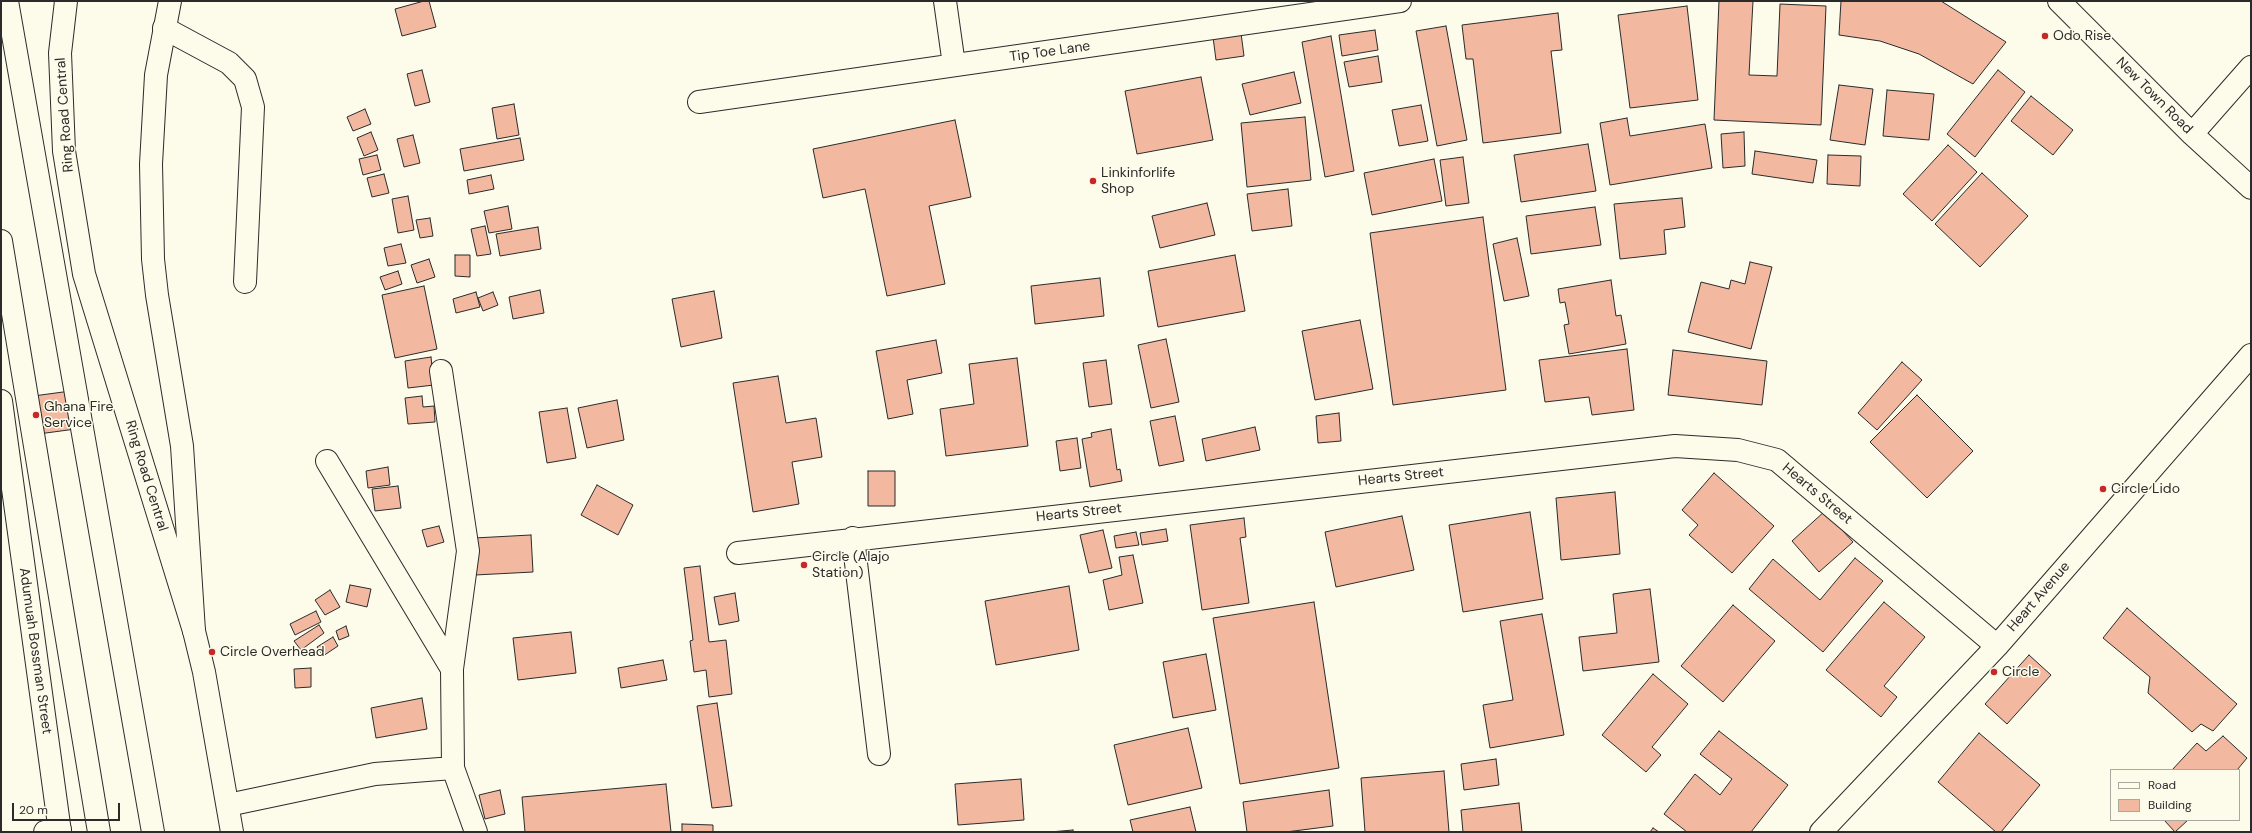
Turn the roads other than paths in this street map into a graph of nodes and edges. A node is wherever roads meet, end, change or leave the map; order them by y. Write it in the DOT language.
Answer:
graph roads {
  1 [pos="7,1"];
  2 [pos="66,1"];
  3 [pos="170,1"];
  4 [pos="945,1"];
  5 [pos="1400,1"];
  6 [pos="2060,1"];
  7 [pos="164,28"];
  8 [pos="954,65"];
  9 [pos="2251,67"];
  10 [pos="699,102"];
  11 [pos="2192,134"];
  12 [pos="2251,188"];
  13 [pos="1,241"];
  14 [pos="246,282"];
  15 [pos="2251,355"];
  16 [pos="441,371"];
  17 [pos="1,401"];
  18 [pos="327,461"];
  19 [pos="6,463"];
  20 [pos="853,538"];
  21 [pos="738,553"];
  22 [pos="194,631"];
  23 [pos="1996,646"];
  24 [pos="452,669"];
  25 [pos="879,754"];
  26 [pos="453,768"];
  27 [pos="228,805"];
  28 [pos="55,831"];
  29 [pos="99,832"];
  30 [pos="153,832"];
  31 [pos="232,832"];
  32 [pos="476,832"];
  33 [pos="1821,832"];
  1 -- 30 [label="main road"];
  2 -- 22 [label="main road, Ring Road Central"];
  3 -- 7 [label="main road"];
  4 -- 8 [label="main road"];
  5 -- 8 [label="main road, Tip Toe Lane"];
  6 -- 11 [label="main road, New Town Road"];
  7 -- 14 [label="main road"];
  7 -- 22 [label="main road"];
  8 -- 10 [label="main road, Tip Toe Lane"];
  9 -- 11 [label="main road"];
  11 -- 12 [label="main road, New Town Road"];
  13 -- 29 [label="main road"];
  15 -- 23 [label="main road, Heart Avenue"];
  16 -- 24 [label="main road"];
  17 -- 19 [label="main road"];
  18 -- 24 [label="main road"];
  19 -- 28 [label="main road, Adumuah Bossman Street"];
  20 -- 21 [label="main road, Hearts Street"];
  20 -- 23 [label="main road, Hearts Street"];
  20 -- 25 [label="main road"];
  22 -- 27 [label="main road, Ring Road Central"];
  23 -- 33 [label="main road, Heart Avenue"];
  24 -- 26 [label="main road"];
  26 -- 27 [label="main road"];
  26 -- 32 [label="main road"];
  27 -- 31 [label="main road, Ring Road Central"];
}
